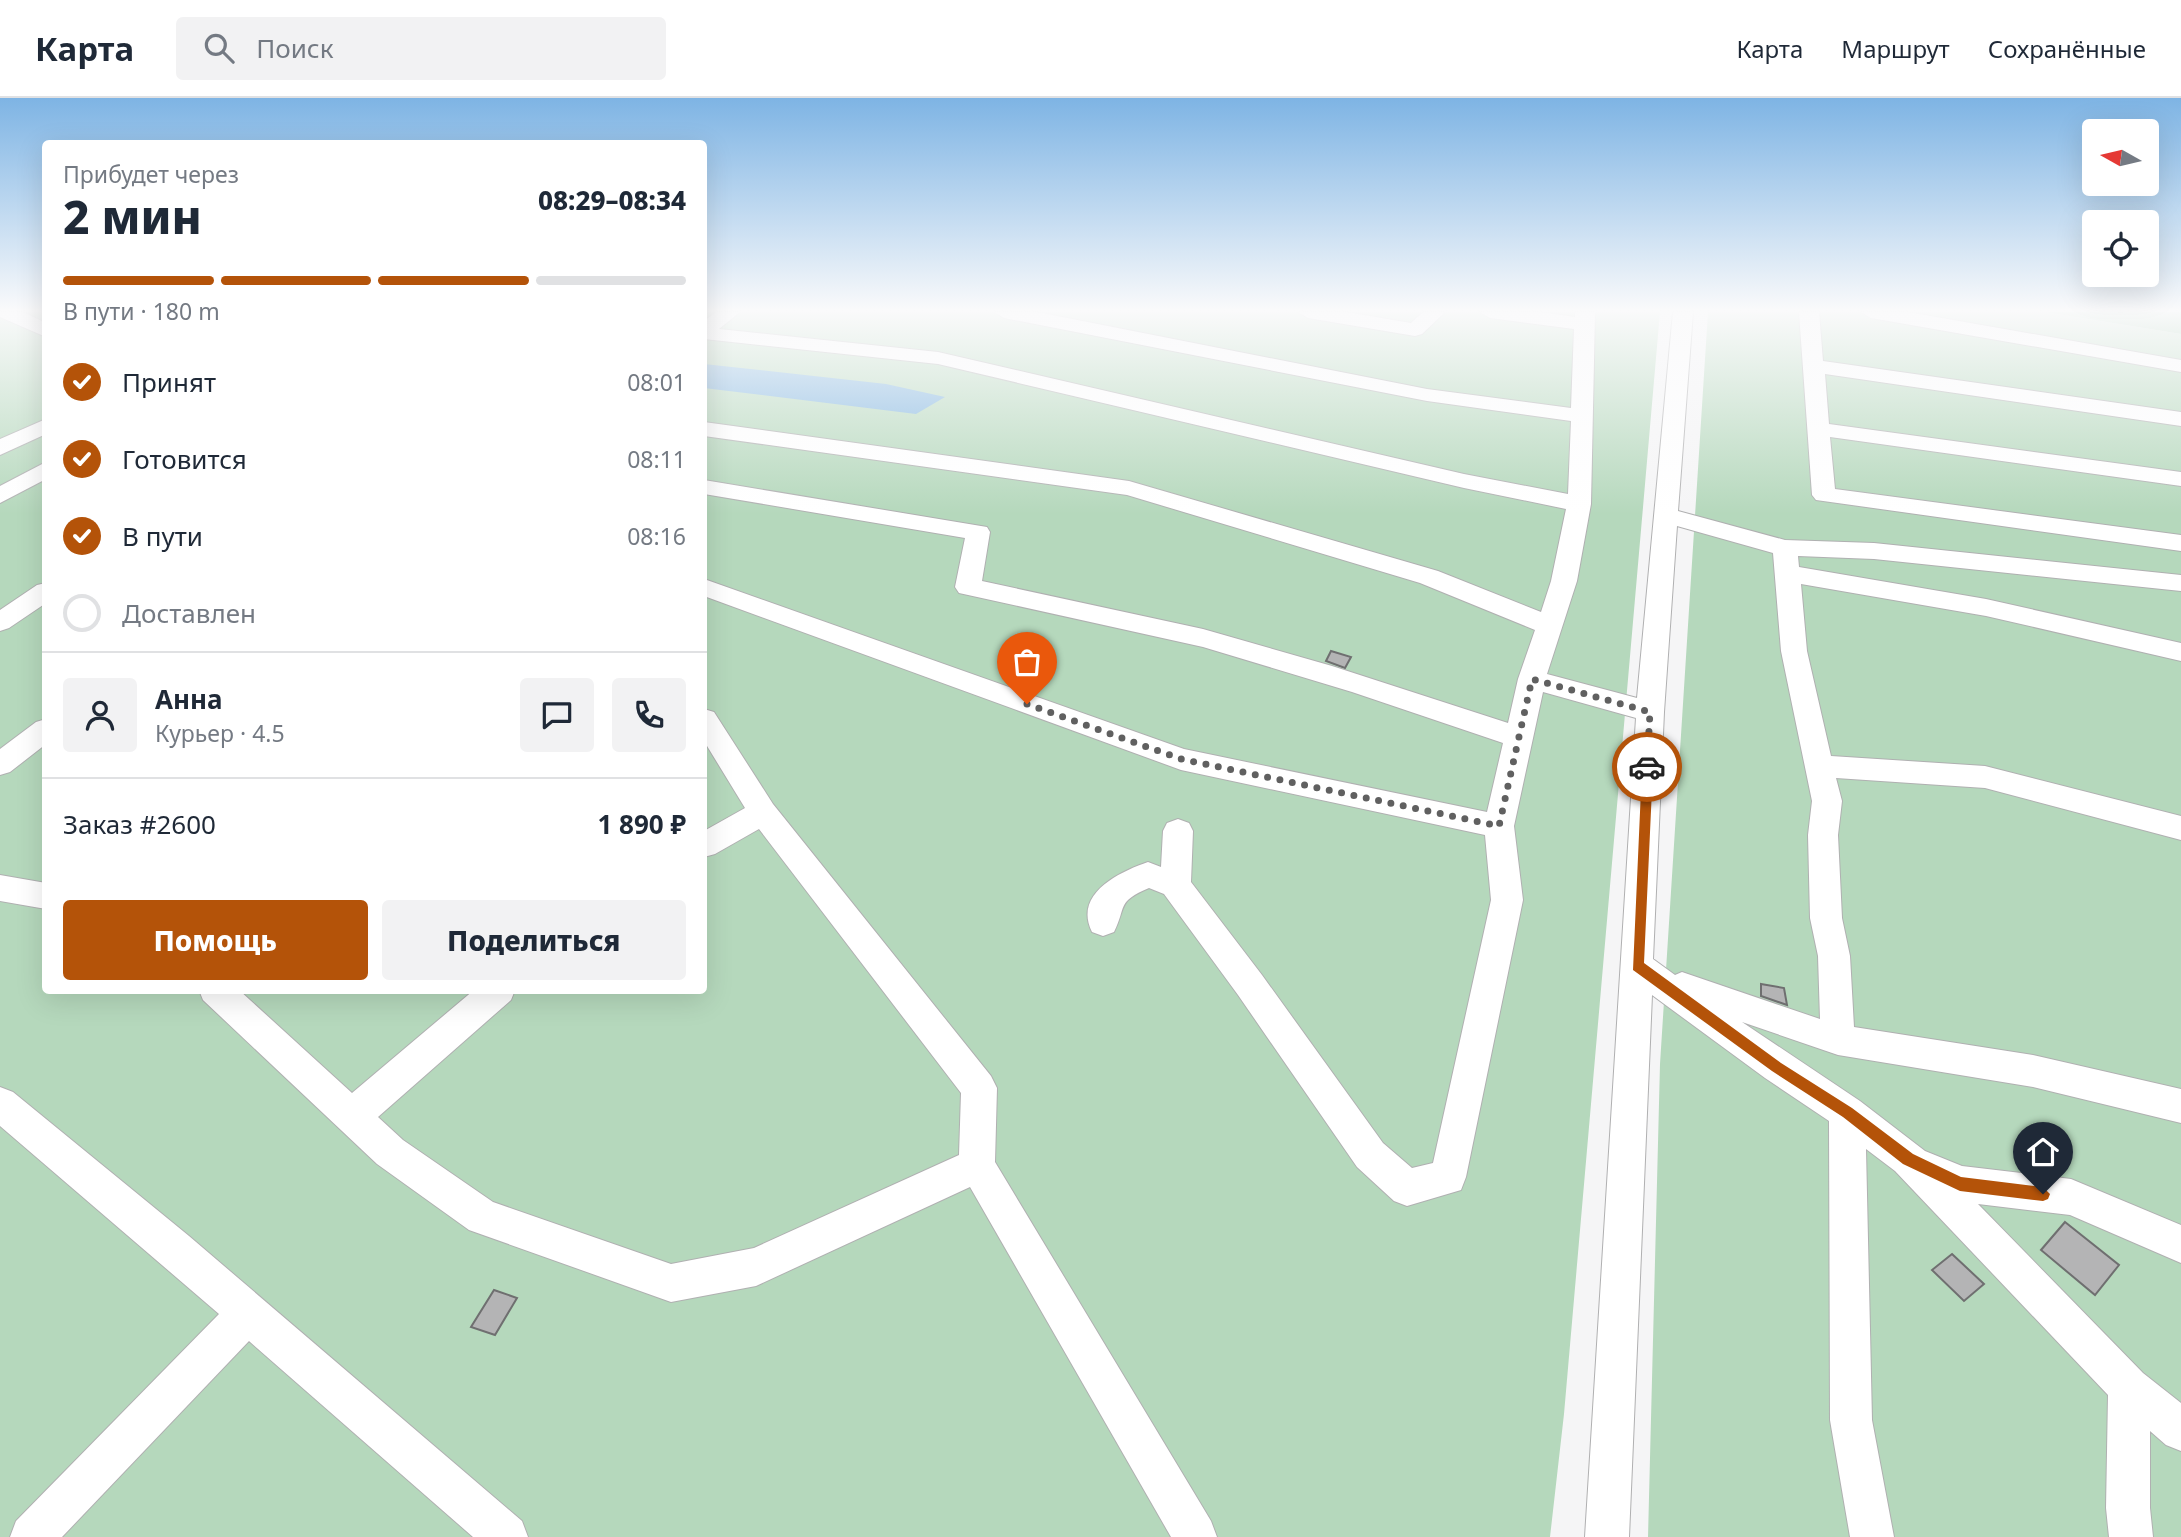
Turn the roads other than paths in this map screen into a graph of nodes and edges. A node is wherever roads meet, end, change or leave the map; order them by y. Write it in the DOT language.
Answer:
graph roads {
  1 [pos="1028,379"];
  2 [pos="1346,379"];
  3 [pos="1584,379"];
  4 [pos="1677,379"];
  5 [pos="1814,379"];
  6 [pos="1904,379"];
  7 [pos="1583,416"];
  8 [pos="2181,419"];
  9 [pos="42,427"];
  10 [pos="707,429"];
  11 [pos="1818,429"];
  12 [pos="0,448"];
  13 [pos="42,471"];
  14 [pos="2181,479"];
  15 [pos="707,487"];
  16 [pos="0,496"];
  17 [pos="1579,504"];
  18 [pos="1666,515"];
  19 [pos="2181,543"];
  20 [pos="1786,561"];
  21 [pos="2181,583"];
  22 [pos="707,588"];
  23 [pos="42,594"];
  24 [pos="0,622"];
  25 [pos="1550,625"];
  26 [pos="2181,652"];
  27 [pos="1532,679"];
  28 [pos="1650,712"];
  29 [pos="707,724"];
  30 [pos="42,732"];
  31 [pos="1519,737"];
  32 [pos="0,764"];
  33 [pos="1819,766"];
  34 [pos="763,812"];
  35 [pos="1499,826"];
  36 [pos="2181,828"];
  37 [pos="1178,831"];
  38 [pos="707,843"];
  39 [pos="1175,885"];
  40 [pos="0,888"];
  41 [pos="42,895"];
  42 [pos="1103,923"];
  43 [pos="1647,972"];
  44 [pos="219,994"];
  45 [pos="494,994"];
  46 [pos="1838,1040"];
  47 [pos="0,1104"];
  48 [pos="2181,1106"];
  49 [pos="1847,1113"];
  50 [pos="352,1116"];
  51 [pos="1908,1159"];
  52 [pos="977,1165"];
  53 [pos="2181,1244"];
  54 [pos="248,1313"];
  55 [pos="2129,1387"];
  56 [pos="2181,1430"];
  57 [pos="32,1537"];
  58 [pos="506,1537"];
  59 [pos="1195,1537"];
  60 [pos="1607,1537"];
  61 [pos="1872,1537"];
  62 [pos="2131,1537"];
  1 -- 17 [label="street"];
  2 -- 7 [label="street"];
  3 -- 7 [label="street"];
  4 -- 18 [label="street"];
  5 -- 11 [label="street"];
  6 -- 8 [label="street"];
  7 -- 17 [label="street"];
  9 -- 12 [label="street"];
  10 -- 25 [label="street"];
  11 -- 14 [label="street"];
  11 -- 19 [label="street"];
  13 -- 16 [label="street"];
  15 -- 31 [label="street"];
  17 -- 25 [label="street"];
  18 -- 20 [label="street"];
  18 -- 28 [label="street"];
  20 -- 21 [label="street"];
  20 -- 26 [label="street"];
  20 -- 33 [label="street"];
  22 -- 35 [label="street"];
  23 -- 24 [label="street"];
  25 -- 27 [label="street"];
  27 -- 28 [label="street"];
  27 -- 31 [label="street"];
  28 -- 43 [label="street"];
  29 -- 34 [label="street"];
  30 -- 32 [label="street"];
  31 -- 35 [label="street"];
  33 -- 36 [label="street"];
  33 -- 46 [label="street"];
  34 -- 38 [label="street"];
  34 -- 52 [label="street"];
  35 -- 39 [label="street"];
  37 -- 39 [label="street"];
  39 -- 42 [label="street"];
  40 -- 41 [label="street"];
  43 -- 46 [label="street"];
  43 -- 49 [label="street"];
  43 -- 60 [label="street"];
  44 -- 50 [label="street"];
  45 -- 50 [label="street"];
  46 -- 48 [label="street"];
  47 -- 54 [label="street"];
  49 -- 51 [label="street"];
  49 -- 61 [label="street"];
  50 -- 52 [label="street"];
  51 -- 53 [label="street"];
  51 -- 55 [label="street"];
  52 -- 59 [label="street"];
  54 -- 57 [label="street"];
  54 -- 58 [label="street"];
  55 -- 56 [label="street"];
  55 -- 62 [label="street"];
}
